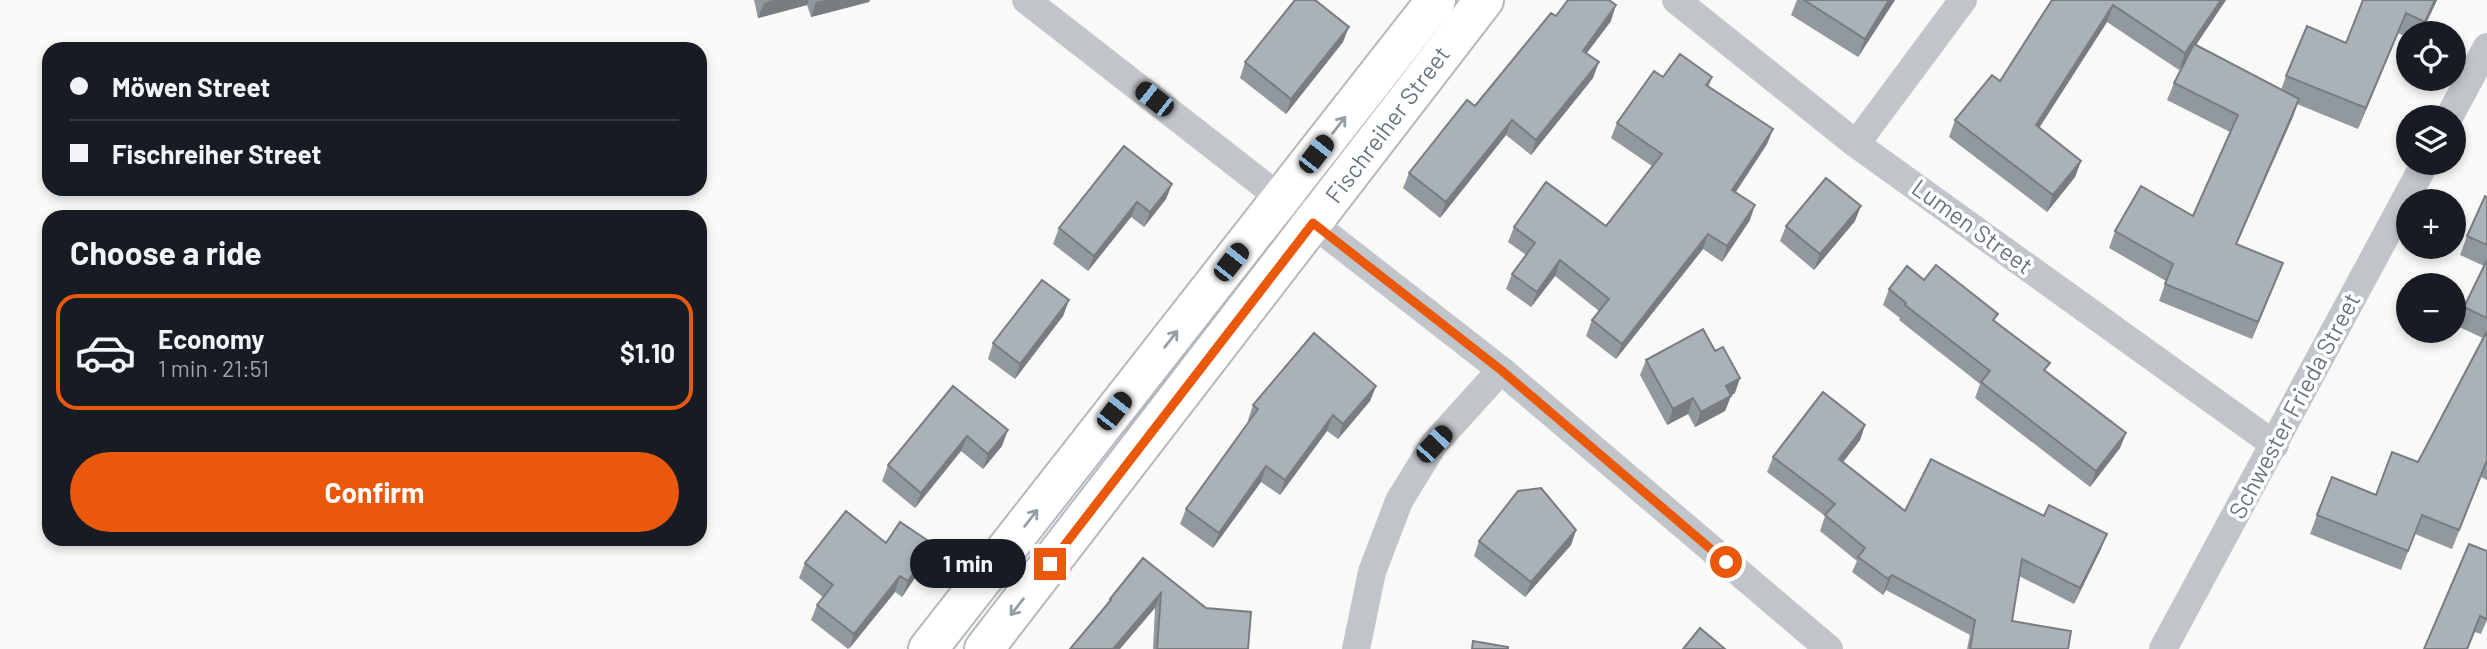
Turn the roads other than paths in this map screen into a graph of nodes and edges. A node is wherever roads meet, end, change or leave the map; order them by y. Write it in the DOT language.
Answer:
graph roads {
  1 [pos="1026,0"];
  2 [pos="1436,0"];
  3 [pos="1484,0"];
  4 [pos="1676,0"];
  5 [pos="1963,0"];
  6 [pos="2487,47"];
  7 [pos="2456,105"];
  8 [pos="1856,144"];
  9 [pos="2419,175"];
  10 [pos="1282,198"];
  11 [pos="1313,223"];
  12 [pos="1501,370"];
  13 [pos="2275,445"];
  14 [pos="928,649"];
  15 [pos="984,649"];
  16 [pos="1356,649"];
  17 [pos="1829,649"];
  18 [pos="2163,649"];
  1 -- 10 [label="street"];
  10 -- 2 [label="street, Fischreiher Street, one-way"];
  3 -- 11 [label="street, Fischreiher Street"];
  4 -- 8 [label="street, Lumen Street"];
  5 -- 8 [label="street"];
  6 -- 7 [label="street"];
  8 -- 13 [label="street, Lumen Street"];
  9 -- 13 [label="street, Schwester Frieda Street"];
  10 -- 11 [label="street"];
  14 -- 10 [label="street, Fischreiher Street, one-way"];
  11 -- 12 [label="street"];
  11 -- 15 [label="street, Fischreiher Street, one-way"];
  12 -- 16 [label="street"];
  12 -- 17 [label="street"];
  13 -- 18 [label="street, Schwester Frieda Street"];
}
